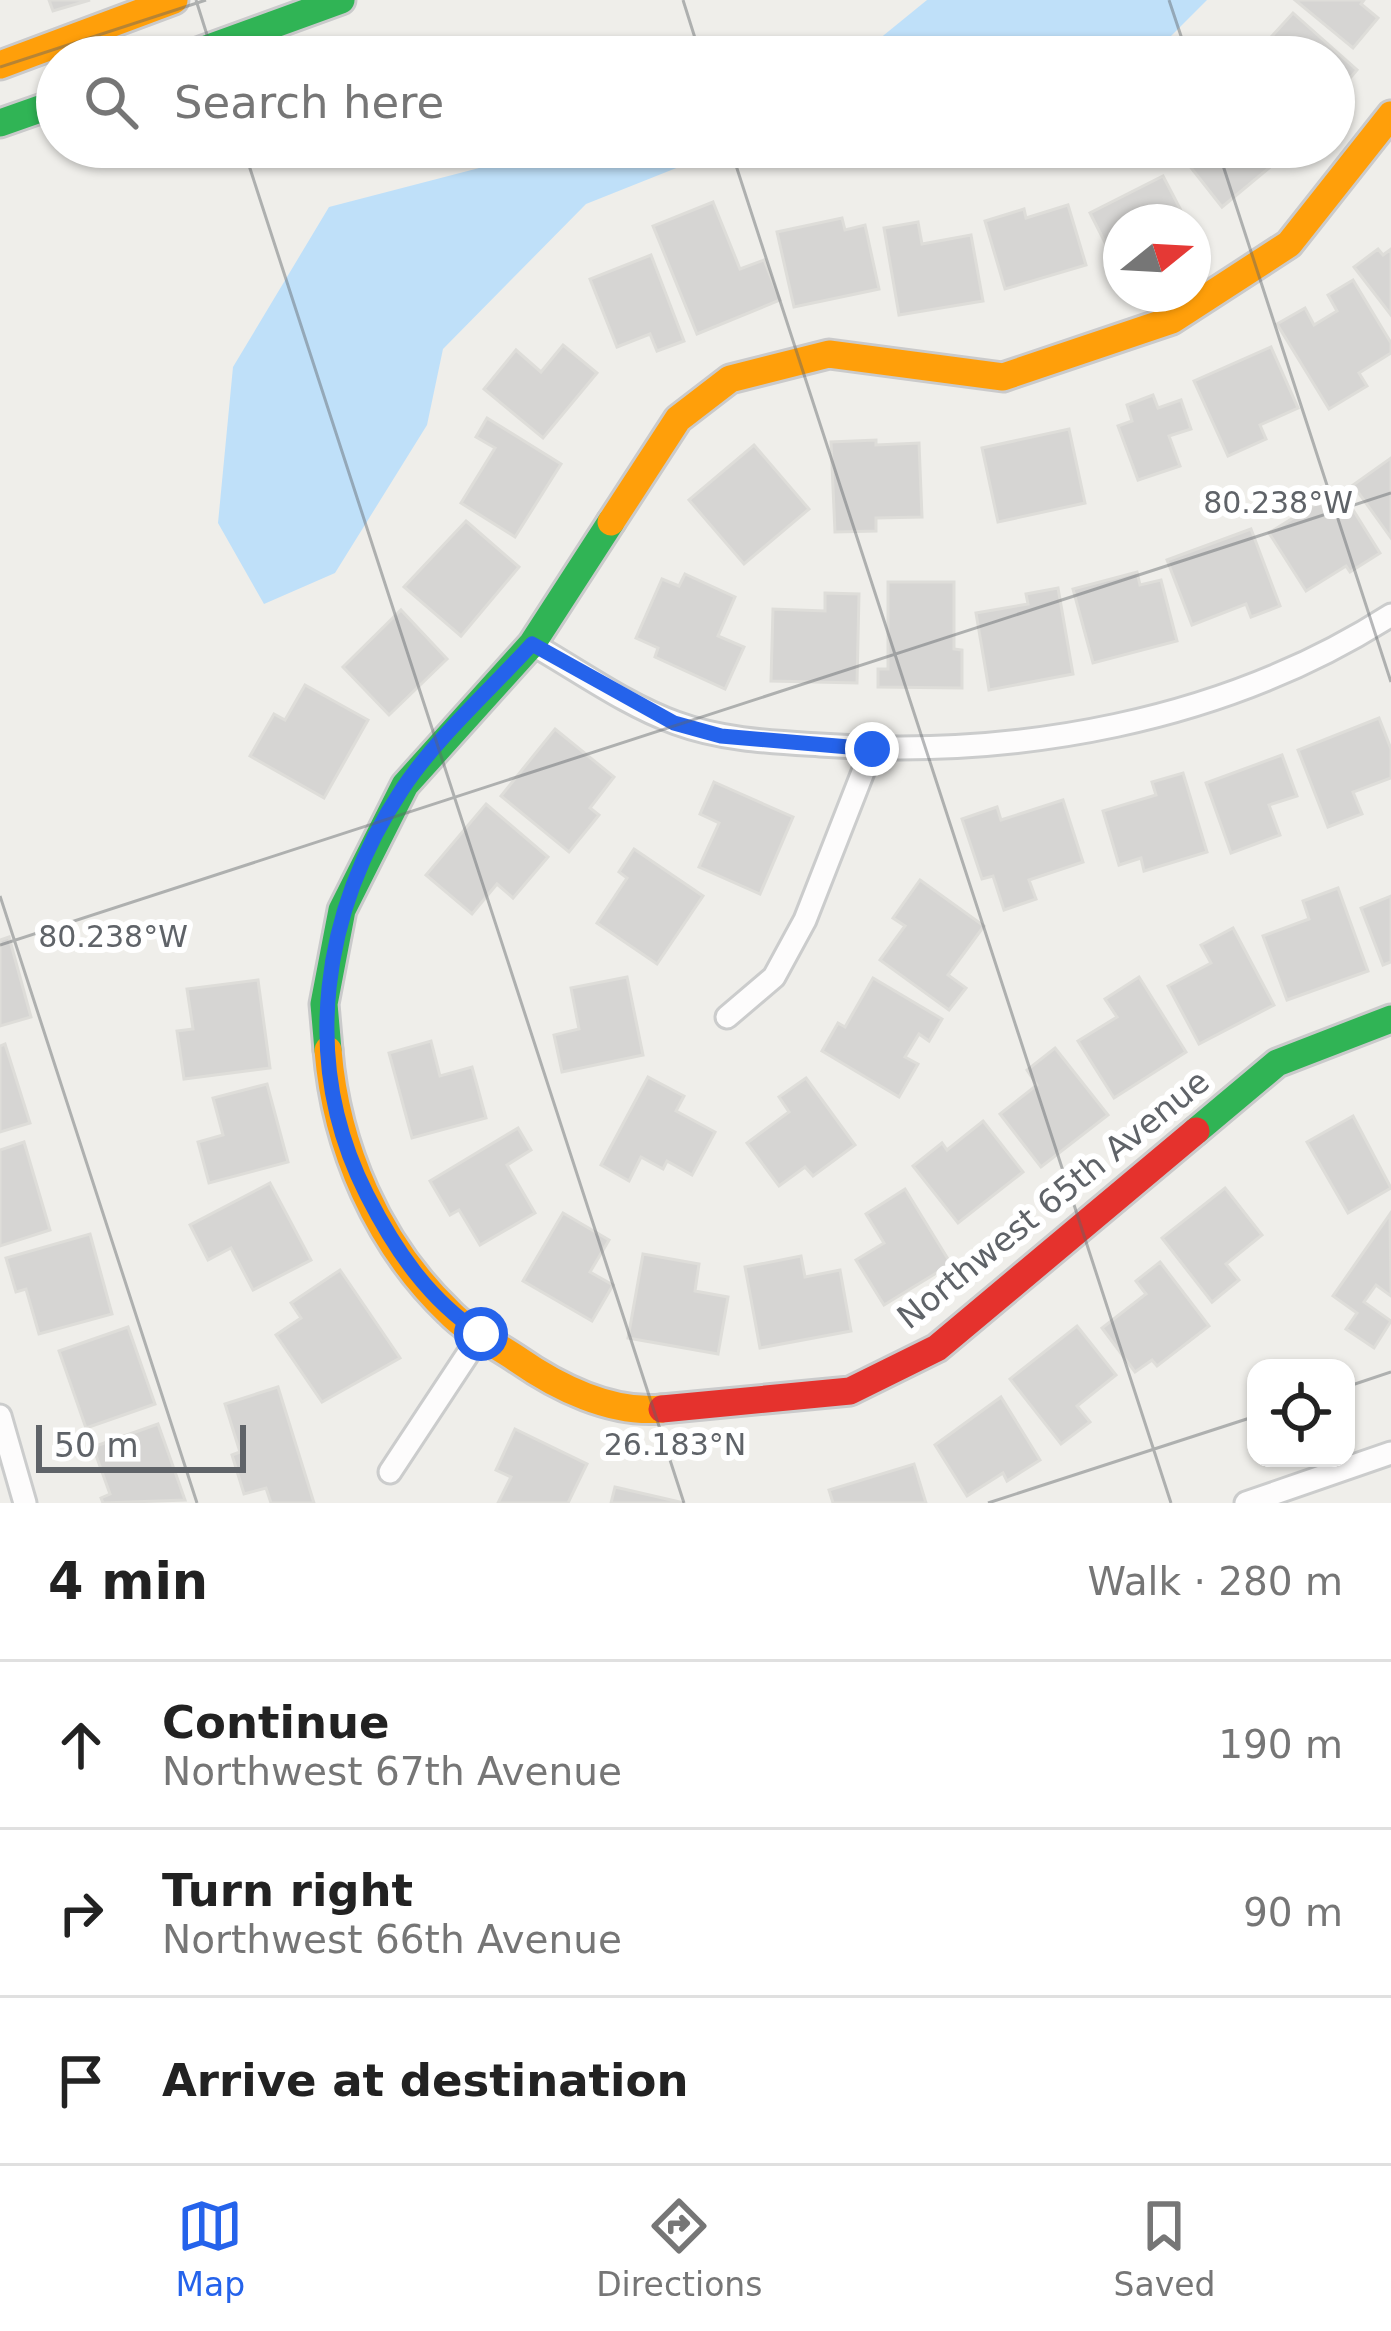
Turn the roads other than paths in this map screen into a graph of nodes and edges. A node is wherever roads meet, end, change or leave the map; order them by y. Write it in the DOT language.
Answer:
graph roads {
  1 [pos="174,0"];
  2 [pos="341,0"];
  3 [pos="78,36"];
  4 [pos="242,36"];
  5 [pos="36,52"];
  6 [pos="0,65"];
  7 [pos="36,109"];
  8 [pos="1391,116"];
  9 [pos="1,120"];
  10 [pos="1355,161"];
  11 [pos="1350,168"];
  12 [pos="1391,615"];
  13 [pos="532,644"];
  14 [pos="872,749"];
  15 [pos="727,1017"];
  16 [pos="1391,1018"];
  17 [pos="481,1334"];
  18 [pos="0,1416"];
  19 [pos="1391,1453"];
  20 [pos="390,1472"];
  21 [pos="26,1503"];
  22 [pos="1246,1503"];
  1 -- 3 [label="street"];
  2 -- 4 [label="street"];
  5 -- 6 [label="street"];
  7 -- 9 [label="street"];
  8 -- 10 [label="street, Northwest 65th Avenue"];
  11 -- 13 [label="street, Northwest 65th Avenue"];
  12 -- 14 [label="street"];
  13 -- 14 [label="street"];
  13 -- 17 [label="street, Northwest 65th Avenue"];
  14 -- 15 [label="street"];
  16 -- 17 [label="street, Northwest 65th Avenue"];
  17 -- 20 [label="street"];
  18 -- 21 [label="street"];
  19 -- 22 [label="street"];
}
